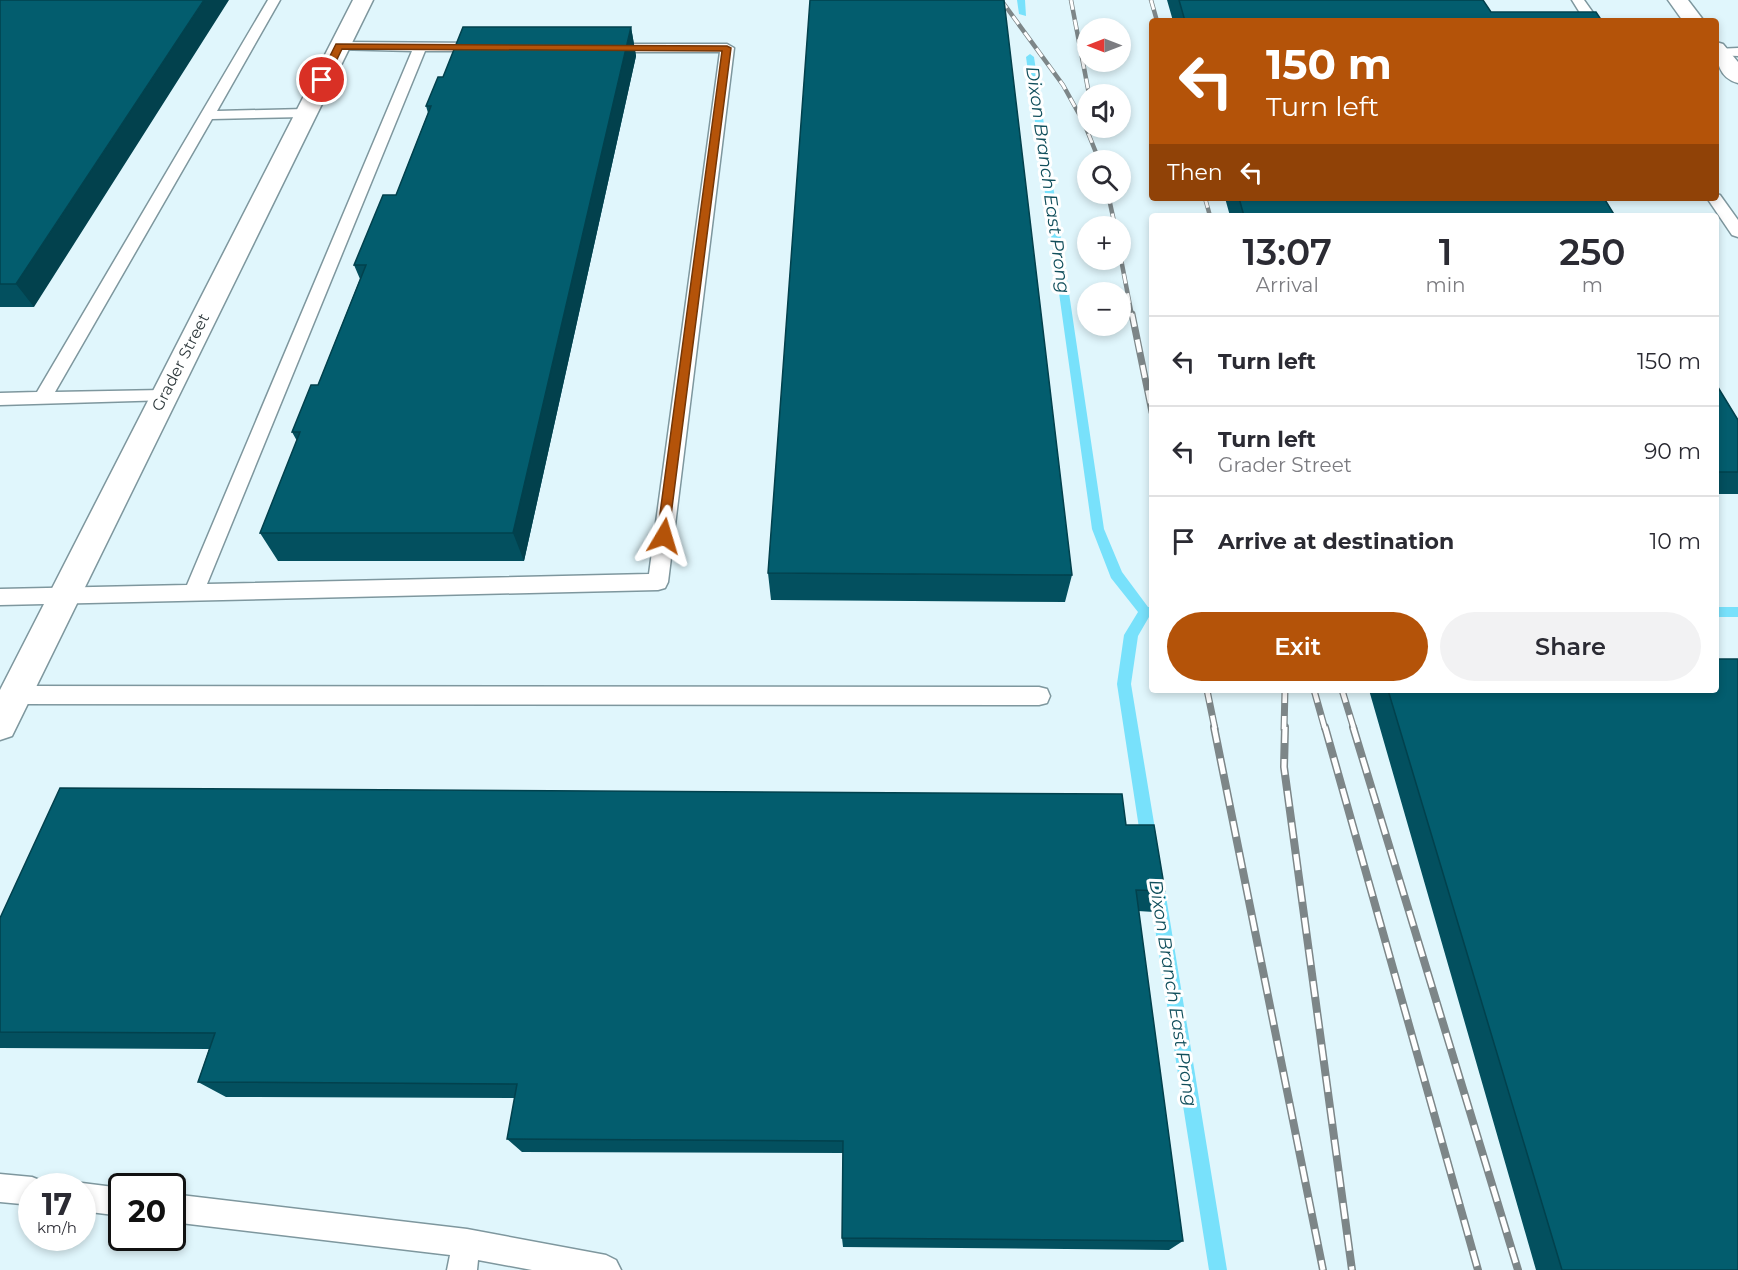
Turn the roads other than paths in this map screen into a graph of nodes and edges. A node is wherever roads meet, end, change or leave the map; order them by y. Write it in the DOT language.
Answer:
graph roads {
  1 [pos="274,0"];
  2 [pos="363,0"];
  3 [pos="1578,0"];
  4 [pos="1678,0"];
  5 [pos="1590,18"];
  6 [pos="1692,18"];
  7 [pos="339,46"];
  8 [pos="420,47"];
  9 [pos="502,47"];
  10 [pos="585,48"];
  11 [pos="1724,50"];
  12 [pos="1738,76"];
  13 [pos="305,113"];
  14 [pos="208,115"];
  15 [pos="1717,201"];
  16 [pos="1738,232"];
  17 [pos="163,396"];
  18 [pos="0,399"];
  19 [pos="42,399"];
  20 [pos="193,594"];
  21 [pos="0,597"];
  22 [pos="64,597"];
  23 [pos="15,695"];
  24 [pos="1039,696"];
  25 [pos="0,725"];
  26 [pos="0,1188"];
  27 [pos="18,1190"];
  28 [pos="186,1210"];
  29 [pos="465,1257"];
  30 [pos="606,1270"];
  1 -- 14 [label="lane"];
  2 -- 7 [label="street, Grader Street"];
  3 -- 5 [label="lane"];
  4 -- 6 [label="street"];
  7 -- 8 [label="lane"];
  7 -- 13 [label="street, Grader Street"];
  8 -- 9 [label="lane"];
  8 -- 20 [label="lane"];
  10 -- 20 [label="lane"];
  11 -- 12 [label="street"];
  13 -- 14 [label="lane"];
  13 -- 17 [label="street, Grader Street"];
  14 -- 19 [label="lane"];
  15 -- 16 [label="lane"];
  17 -- 19 [label="lane"];
  17 -- 22 [label="street, Grader Street"];
  18 -- 19 [label="lane"];
  20 -- 22 [label="lane"];
  21 -- 22 [label="lane"];
  22 -- 23 [label="street, Grader Street"];
  23 -- 24 [label="lane"];
  23 -- 25 [label="street, Grader Street"];
  26 -- 27 [label="lane"];
  28 -- 29 [label="lane"];
  29 -- 30 [label="lane"];
}
